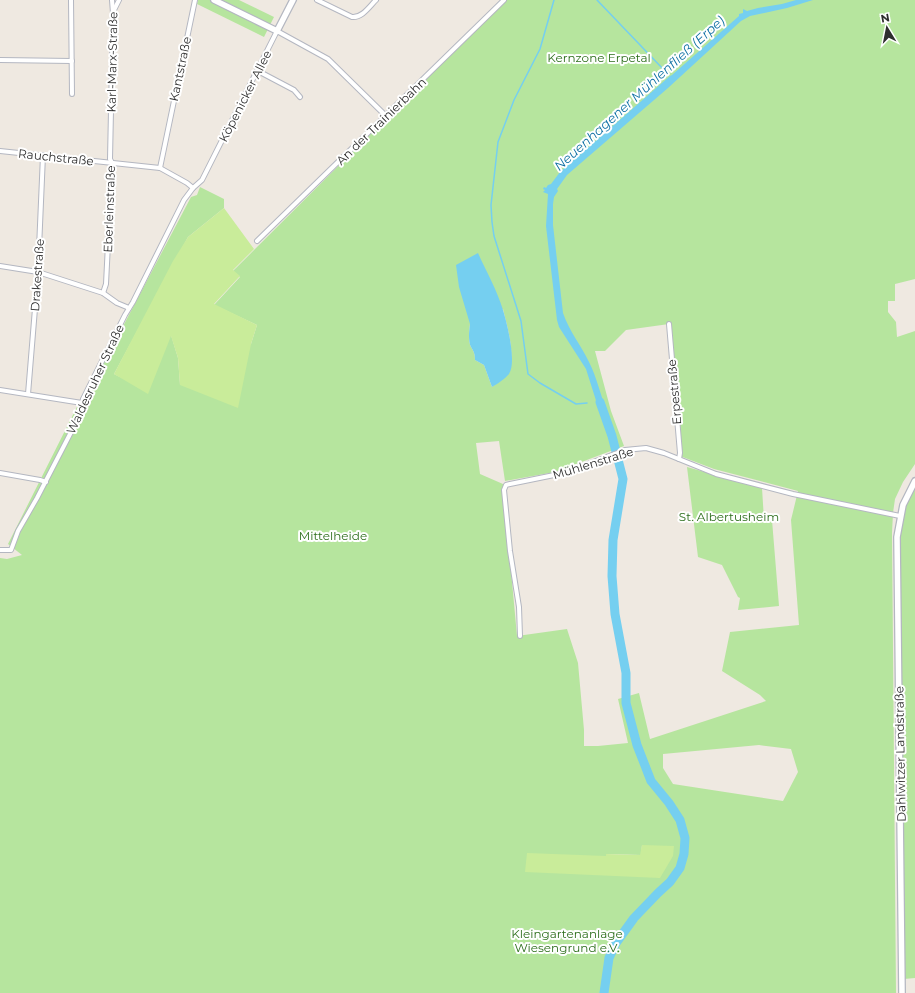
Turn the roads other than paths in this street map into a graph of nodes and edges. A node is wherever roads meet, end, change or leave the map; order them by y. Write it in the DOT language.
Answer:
graph roads {
  1 [pos="71,0"];
  2 [pos="112,0"];
  3 [pos="119,0"];
  4 [pos="195,0"];
  5 [pos="214,0"];
  6 [pos="293,0"];
  7 [pos="317,0"];
  8 [pos="376,0"];
  9 [pos="504,0"];
  10 [pos="113,12"];
  11 [pos="277,31"];
  12 [pos="0,60"];
  13 [pos="72,61"];
  14 [pos="258,71"];
  15 [pos="72,94"];
  16 [pos="300,97"];
  17 [pos="386,116"];
  18 [pos="111,123"];
  19 [pos="0,151"];
  20 [pos="43,155"];
  21 [pos="112,163"];
  22 [pos="160,168"];
  23 [pos="193,188"];
  24 [pos="257,241"];
  25 [pos="0,266"];
  26 [pos="38,272"];
  27 [pos="103,293"];
  28 [pos="129,308"];
  29 [pos="669,324"];
  30 [pos="0,390"];
  31 [pos="28,394"];
  32 [pos="82,403"];
  33 [pos="679,459"];
  34 [pos="0,474"];
  35 [pos="915,481"];
  36 [pos="46,482"];
  37 [pos="900,516"];
  38 [pos="0,550"];
  39 [pos="520,636"];
  40 [pos="902,993"];
  1 -- 13 [label="street"];
  2 -- 10 [label="street, Karl-Marx-Straße"];
  3 -- 10 [label="street"];
  4 -- 22 [label="street, Kantstraße"];
  5 -- 11 [label="main road"];
  6 -- 11 [label="main road, Köpenicker Allee"];
  7 -- 8 [label="street"];
  9 -- 17 [label="street, An der Trainierbahn"];
  10 -- 18 [label="street, Karl-Marx-Straße"];
  11 -- 14 [label="street, Köpenicker Allee"];
  11 -- 17 [label="street"];
  12 -- 13 [label="street"];
  13 -- 15 [label="street"];
  14 -- 16 [label="street"];
  14 -- 23 [label="street, Köpenicker Allee"];
  17 -- 24 [label="street, An der Trainierbahn"];
  18 -- 21 [label="street, Eberleinstraße"];
  19 -- 20 [label="street, Rauchstraße"];
  20 -- 21 [label="street, Rauchstraße"];
  20 -- 26 [label="street, Drakestraße"];
  21 -- 22 [label="street, Rauchstraße"];
  21 -- 27 [label="street, Eberleinstraße"];
  22 -- 23 [label="street, Rauchstraße"];
  23 -- 28 [label="street, Waldesruher Straße"];
  25 -- 26 [label="street"];
  26 -- 27 [label="street"];
  26 -- 31 [label="street, Drakestraße"];
  27 -- 28 [label="street"];
  28 -- 32 [label="street, Waldesruher Straße"];
  29 -- 33 [label="street, Erpestraße"];
  30 -- 31 [label="street"];
  31 -- 32 [label="street"];
  32 -- 36 [label="street, Waldesruher Straße"];
  33 -- 37 [label="street"];
  33 -- 39 [label="street, Mühlenstraße"];
  34 -- 36 [label="street"];
  35 -- 37 [label="main road, Dahlwitzer Landstraße"];
  36 -- 38 [label="street, Waldesruher Straße"];
  37 -- 40 [label="main road, Dahlwitzer Landstraße"];
}
